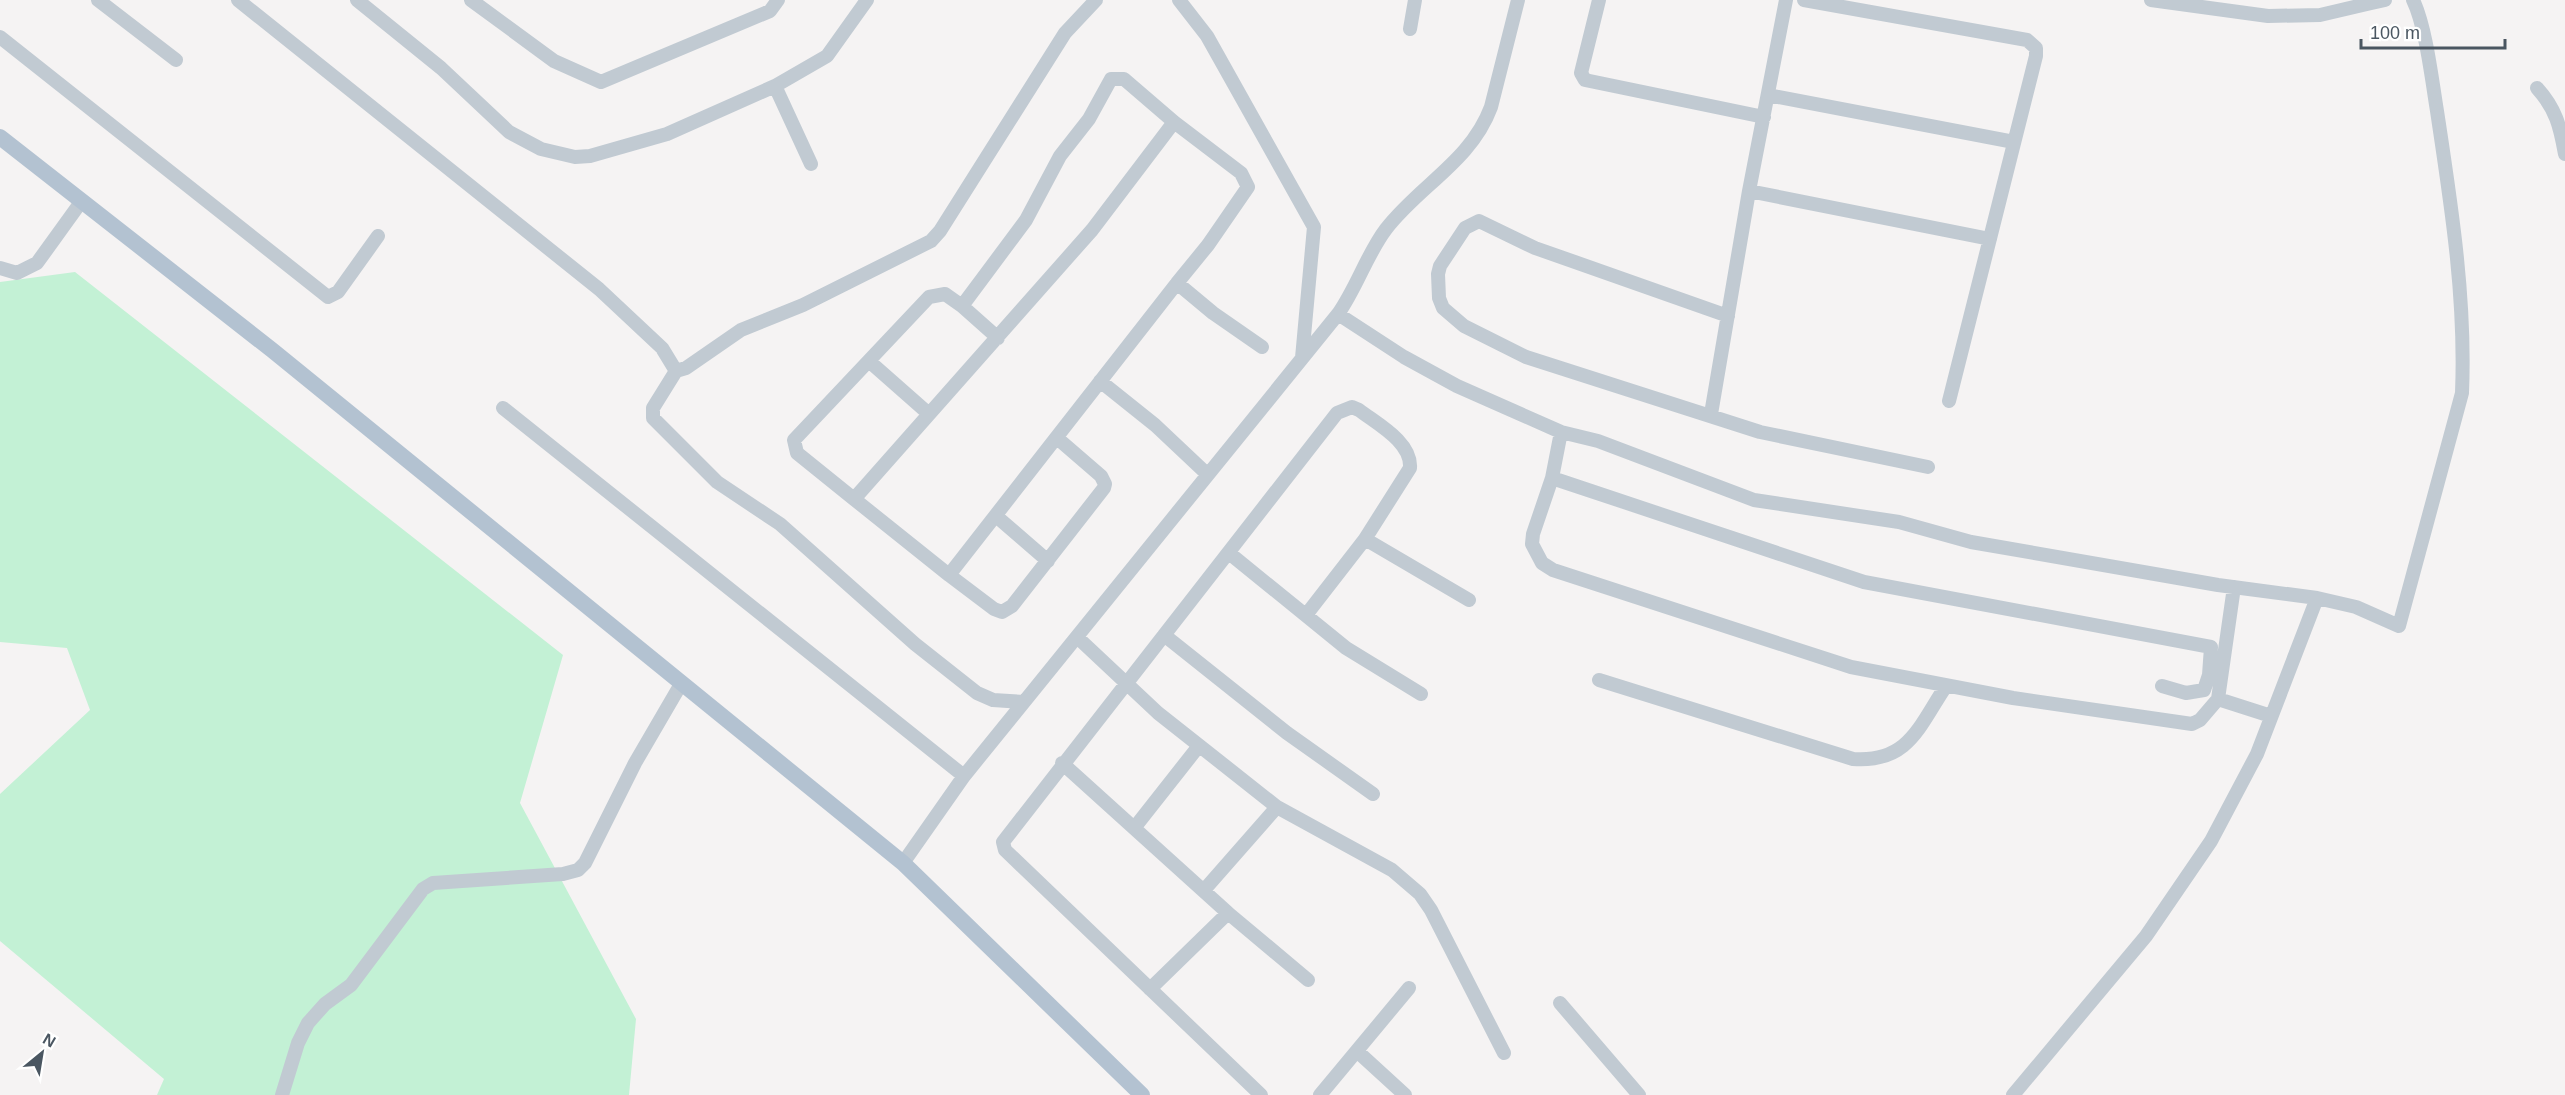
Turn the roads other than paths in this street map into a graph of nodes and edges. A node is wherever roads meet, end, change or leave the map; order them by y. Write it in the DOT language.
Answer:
graph roads {
  1 [pos="98,0"];
  2 [pos="238,0"];
  3 [pos="357,0"];
  4 [pos="471,0"];
  5 [pos="778,0"];
  6 [pos="867,0"];
  7 [pos="1096,0"];
  8 [pos="1179,0"];
  9 [pos="1415,0"];
  10 [pos="1518,0"];
  11 [pos="1599,0"];
  12 [pos="1786,0"];
  13 [pos="1804,0"];
  14 [pos="2151,0"];
  15 [pos="2385,0"];
  16 [pos="2413,0"];
  17 [pos="2366,2"];
  18 [pos="1410,29"];
  19 [pos="0,37"];
  20 [pos="176,60"];
  21 [pos="775,87"];
  22 [pos="2536,88"];
  23 [pos="1768,95"];
  24 [pos="1764,117"];
  25 [pos="1174,122"];
  26 [pos="0,137"];
  27 [pos="2014,142"];
  28 [pos="2565,154"];
  29 [pos="811,164"];
  30 [pos="1749,191"];
  31 [pos="81,202"];
  32 [pos="378,236"];
  33 [pos="1990,239"];
  34 [pos="0,268"];
  35 [pos="1177,283"];
  36 [pos="962,306"];
  37 [pos="1338,314"];
  38 [pos="1728,316"];
  39 [pos="998,338"];
  40 [pos="1262,347"];
  41 [pos="1302,358"];
  42 [pos="870,362"];
  43 [pos="676,371"];
  44 [pos="1100,381"];
  45 [pos="1950,401"];
  46 [pos="503,408"];
  47 [pos="928,414"];
  48 [pos="1711,414"];
  49 [pos="1561,432"];
  50 [pos="1057,438"];
  51 [pos="1928,467"];
  52 [pos="1207,474"];
  53 [pos="1552,478"];
  54 [pos="855,499"];
  55 [pos="996,516"];
  56 [pos="1365,539"];
  57 [pos="1229,553"];
  58 [pos="1048,561"];
  59 [pos="949,575"];
  60 [pos="2234,587"];
  61 [pos="2317,598"];
  62 [pos="1469,600"];
  63 [pos="1306,615"];
  64 [pos="1164,635"];
  65 [pos="1077,637"];
  66 [pos="1599,680"];
  67 [pos="681,684"];
  68 [pos="1125,684"];
  69 [pos="1946,686"];
  70 [pos="2162,686"];
  71 [pos="1420,694"];
  72 [pos="2218,699"];
  73 [pos="1024,702"];
  74 [pos="2271,716"];
  75 [pos="1198,747"];
  76 [pos="1062,763"];
  77 [pos="964,776"];
  78 [pos="1373,794"];
  79 [pos="1277,807"];
  80 [pos="1135,827"];
  81 [pos="903,863"];
  82 [pos="1205,889"];
  83 [pos="1228,913"];
  84 [pos="1308,980"];
  85 [pos="1409,988"];
  86 [pos="1150,989"];
  87 [pos="1560,1002"];
  88 [pos="1358,1052"];
  89 [pos="1504,1053"];
  90 [pos="282,1095"];
  91 [pos="1142,1095"];
  92 [pos="1261,1095"];
  93 [pos="1320,1095"];
  94 [pos="1405,1095"];
  95 [pos="1639,1095"];
  96 [pos="2013,1095"];
  1 -- 20 [label="street"];
  2 -- 43 [label="street"];
  3 -- 21 [label="street"];
  4 -- 5 [label="street"];
  6 -- 21 [label="street"];
  7 -- 43 [label="street"];
  8 -- 41 [label="street"];
  9 -- 18 [label="street"];
  10 -- 37 [label="street"];
  11 -- 24 [label="street"];
  12 -- 23 [label="street"];
  13 -- 27 [label="street"];
  14 -- 17 [label="street"];
  15 -- 17 [label="street"];
  16 -- 61 [label="street"];
  19 -- 32 [label="street"];
  21 -- 29 [label="street"];
  22 -- 28 [label="street"];
  23 -- 24 [label="street"];
  23 -- 27 [label="street"];
  24 -- 30 [label="street"];
  25 -- 35 [label="street"];
  25 -- 36 [label="street"];
  25 -- 39 [label="street"];
  26 -- 31 [label="main road"];
  27 -- 33 [label="street"];
  30 -- 33 [label="street"];
  30 -- 38 [label="street"];
  31 -- 34 [label="street"];
  31 -- 67 [label="main road"];
  33 -- 45 [label="street"];
  35 -- 40 [label="street"];
  35 -- 44 [label="street"];
  36 -- 39 [label="street"];
  36 -- 42 [label="street"];
  37 -- 41 [label="street"];
  37 -- 49 [label="street"];
  38 -- 48 [label="street"];
  38 -- 48 [label="street"];
  39 -- 47 [label="street"];
  41 -- 52 [label="street"];
  42 -- 47 [label="street"];
  42 -- 54 [label="street"];
  43 -- 73 [label="street"];
  44 -- 50 [label="street"];
  44 -- 52 [label="street"];
  46 -- 77 [label="street"];
  47 -- 54 [label="street"];
  48 -- 51 [label="street"];
  49 -- 53 [label="street"];
  49 -- 60 [label="street"];
  50 -- 55 [label="street"];
  50 -- 58 [label="street"];
  52 -- 65 [label="street"];
  53 -- 69 [label="street"];
  53 -- 70 [label="street"];
  54 -- 59 [label="street"];
  55 -- 58 [label="street"];
  55 -- 59 [label="street"];
  56 -- 57 [label="street"];
  56 -- 62 [label="street"];
  56 -- 63 [label="street"];
  57 -- 63 [label="street"];
  57 -- 64 [label="street"];
  58 -- 59 [label="street"];
  60 -- 61 [label="street"];
  60 -- 72 [label="street"];
  61 -- 74 [label="street"];
  63 -- 71 [label="street"];
  64 -- 68 [label="street"];
  64 -- 78 [label="street"];
  65 -- 68 [label="street"];
  65 -- 73 [label="street"];
  66 -- 69 [label="street"];
  67 -- 81 [label="main road"];
  67 -- 90 [label="street"];
  68 -- 75 [label="street"];
  68 -- 76 [label="street"];
  69 -- 72 [label="street"];
  72 -- 74 [label="street"];
  73 -- 77 [label="street"];
  74 -- 96 [label="street"];
  75 -- 79 [label="street"];
  75 -- 80 [label="street"];
  76 -- 80 [label="street"];
  76 -- 86 [label="street"];
  77 -- 81 [label="street"];
  79 -- 82 [label="street"];
  79 -- 89 [label="street"];
  80 -- 82 [label="street"];
  81 -- 91 [label="main road"];
  82 -- 83 [label="street"];
  83 -- 84 [label="street"];
  83 -- 86 [label="street"];
  85 -- 88 [label="street"];
  86 -- 92 [label="street"];
  87 -- 95 [label="street"];
  88 -- 93 [label="street"];
  88 -- 94 [label="street"];
}
